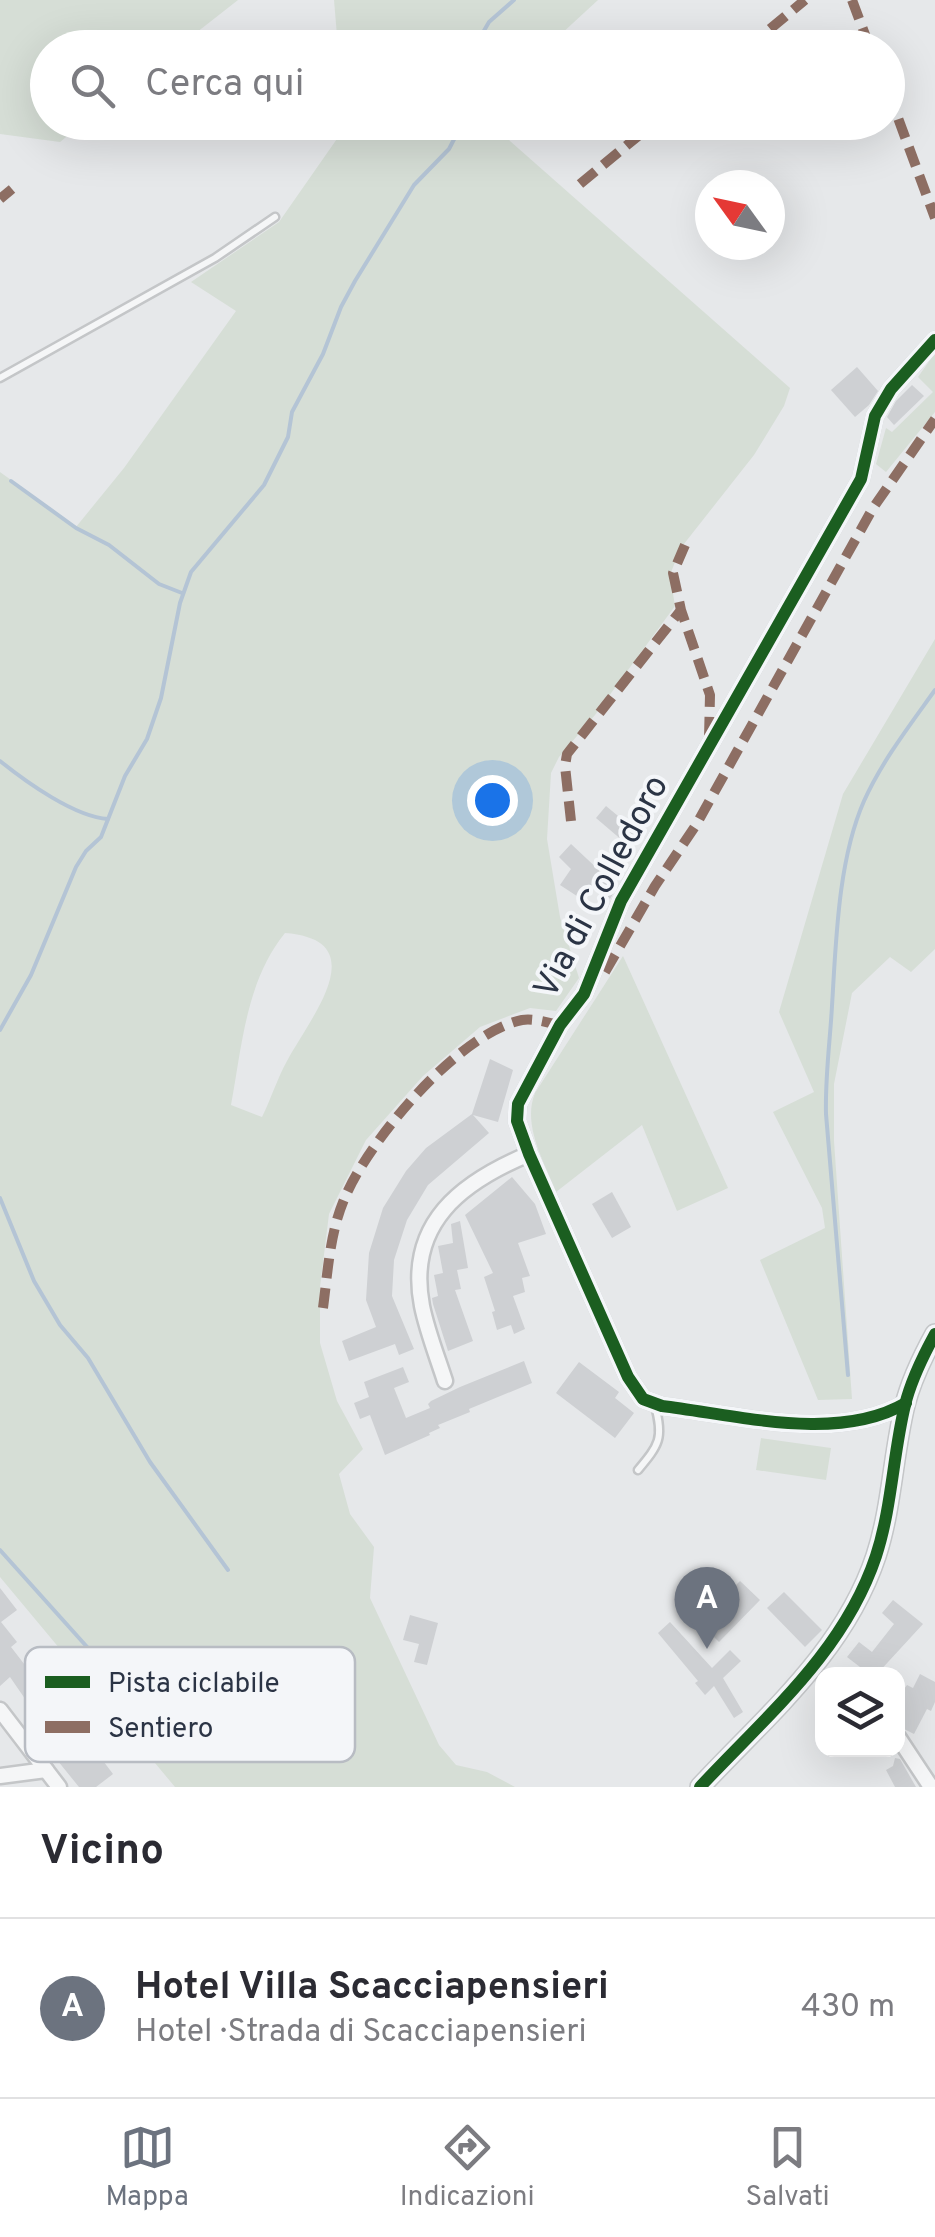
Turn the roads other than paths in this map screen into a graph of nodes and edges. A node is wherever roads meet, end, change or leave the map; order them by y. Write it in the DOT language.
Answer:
graph roads {
  1 [pos="274,216"];
  2 [pos="935,340"];
  3 [pos="0,378"];
  4 [pos="530,1154"];
  5 [pos="935,1334"];
  6 [pos="445,1381"];
  7 [pos="906,1402"];
  8 [pos="654,1405"];
  9 [pos="638,1470"];
  10 [pos="0,1710"];
  11 [pos="25,1743"];
  12 [pos="905,1748"];
  13 [pos="40,1762"];
  14 [pos="46,1770"];
  15 [pos="0,1776"];
  16 [pos="59,1787"];
  17 [pos="700,1787"];
  18 [pos="931,1787"];
  1 -- 3 [label="lane"];
  2 -- 4 [label="street, Via di Colledoro"];
  4 -- 6 [label="street"];
  4 -- 8 [label="street, Via di Colledoro"];
  5 -- 7 [label="street"];
  7 -- 8 [label="street"];
  7 -- 17 [label="street"];
  8 -- 9 [label="lane"];
  10 -- 11 [label="street"];
  12 -- 18 [label="street"];
  13 -- 14 [label="street"];
  14 -- 15 [label="street"];
  14 -- 16 [label="street"];
}
